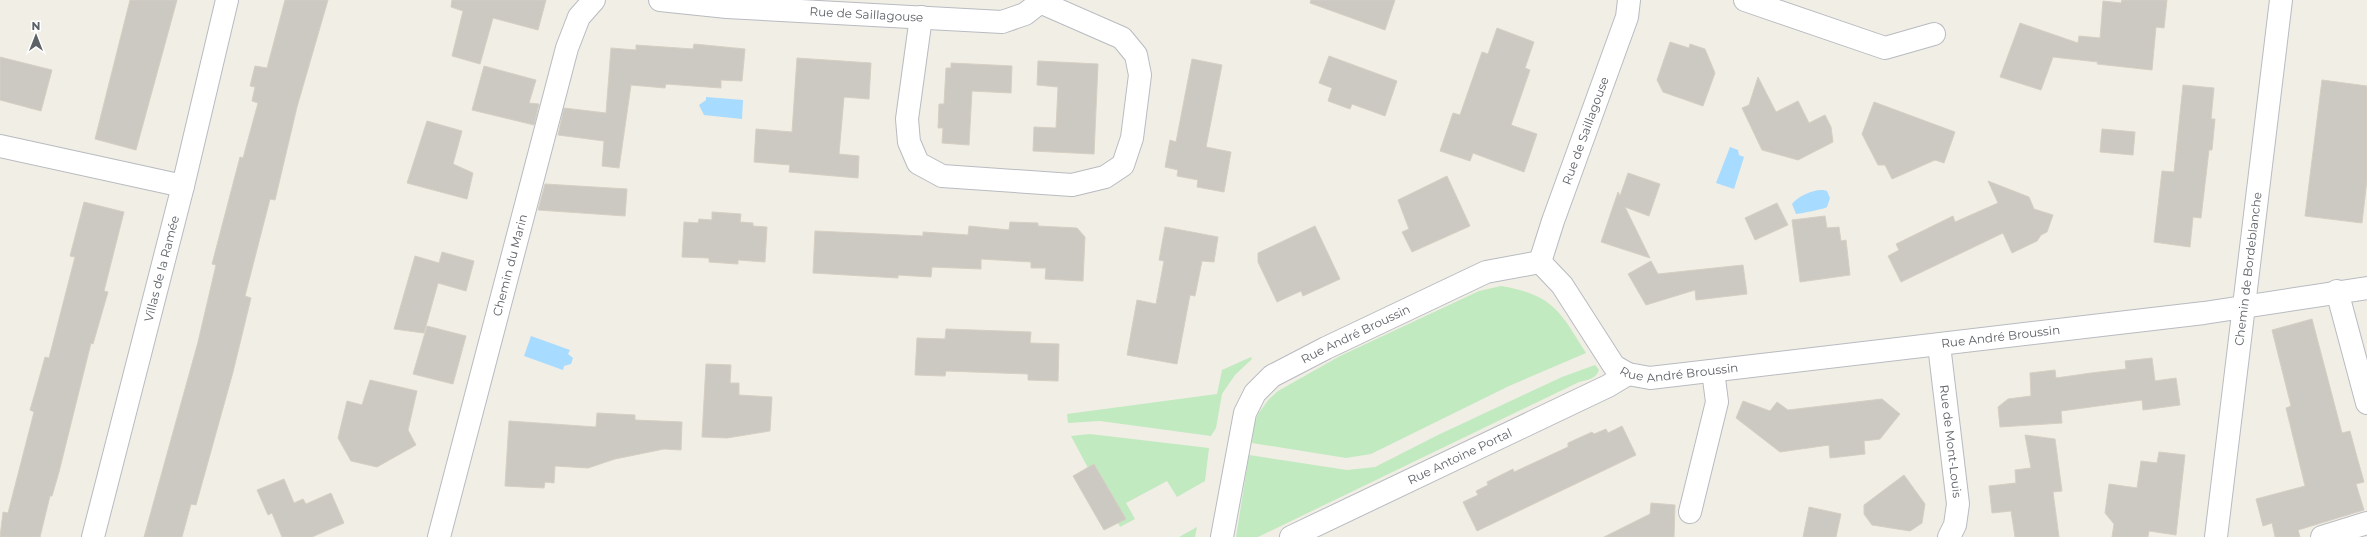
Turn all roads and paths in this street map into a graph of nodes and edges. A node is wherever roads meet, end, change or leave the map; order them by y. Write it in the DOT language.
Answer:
graph roads {
  1 [pos="227,0"];
  2 [pos="594,0"];
  3 [pos="660,0"];
  4 [pos="1629,0"];
  5 [pos="1745,0"];
  6 [pos="2281,0"];
  7 [pos="1042,1"];
  8 [pos="921,16"];
  9 [pos="1934,34"];
  10 [pos="0,146"];
  11 [pos="183,186"];
  12 [pos="1540,262"];
  13 [pos="2367,288"];
  14 [pos="2337,291"];
  15 [pos="2245,307"];
  16 [pos="1939,345"];
  17 [pos="1713,371"];
  18 [pos="1628,374"];
  19 [pos="2367,403"];
  20 [pos="1690,512"];
  21 [pos="2367,523"];
  22 [pos="93,537"];
  23 [pos="439,537"];
  24 [pos="1222,537"];
  25 [pos="1291,537"];
  26 [pos="1949,537"];
  27 [pos="2216,537"];
  28 [pos="2322,537"];
  1 -- 11 [label="street, Villas de la Ramée"];
  2 -- 23 [label="street, Chemin du Marin"];
  3 -- 8 [label="street, Rue de Saillagouse"];
  4 -- 12 [label="street, Rue de Saillagouse"];
  5 -- 9 [label="street"];
  6 -- 15 [label="street, Chemin de Bordeblanche"];
  7 -- 8 [label="street, Rue de Saillagouse"];
  7 -- 8 [label="street"];
  10 -- 11 [label="street"];
  11 -- 22 [label="street, Villas de la Ramée"];
  12 -- 18 [label="street, Rue André Broussin"];
  12 -- 24 [label="street, Rue André Broussin"];
  13 -- 14 [label="street, Rue André Broussin"];
  14 -- 15 [label="street, Rue André Broussin"];
  14 -- 19 [label="street"];
  15 -- 16 [label="street, Rue André Broussin"];
  15 -- 27 [label="street, Chemin de Bordeblanche"];
  16 -- 17 [label="street, Rue André Broussin"];
  16 -- 26 [label="street, Rue de Mont-Louis"];
  17 -- 18 [label="street, Rue André Broussin"];
  17 -- 20 [label="street"];
  18 -- 25 [label="street, Rue Antoine Portal"];
  21 -- 28 [label="street"];
}
